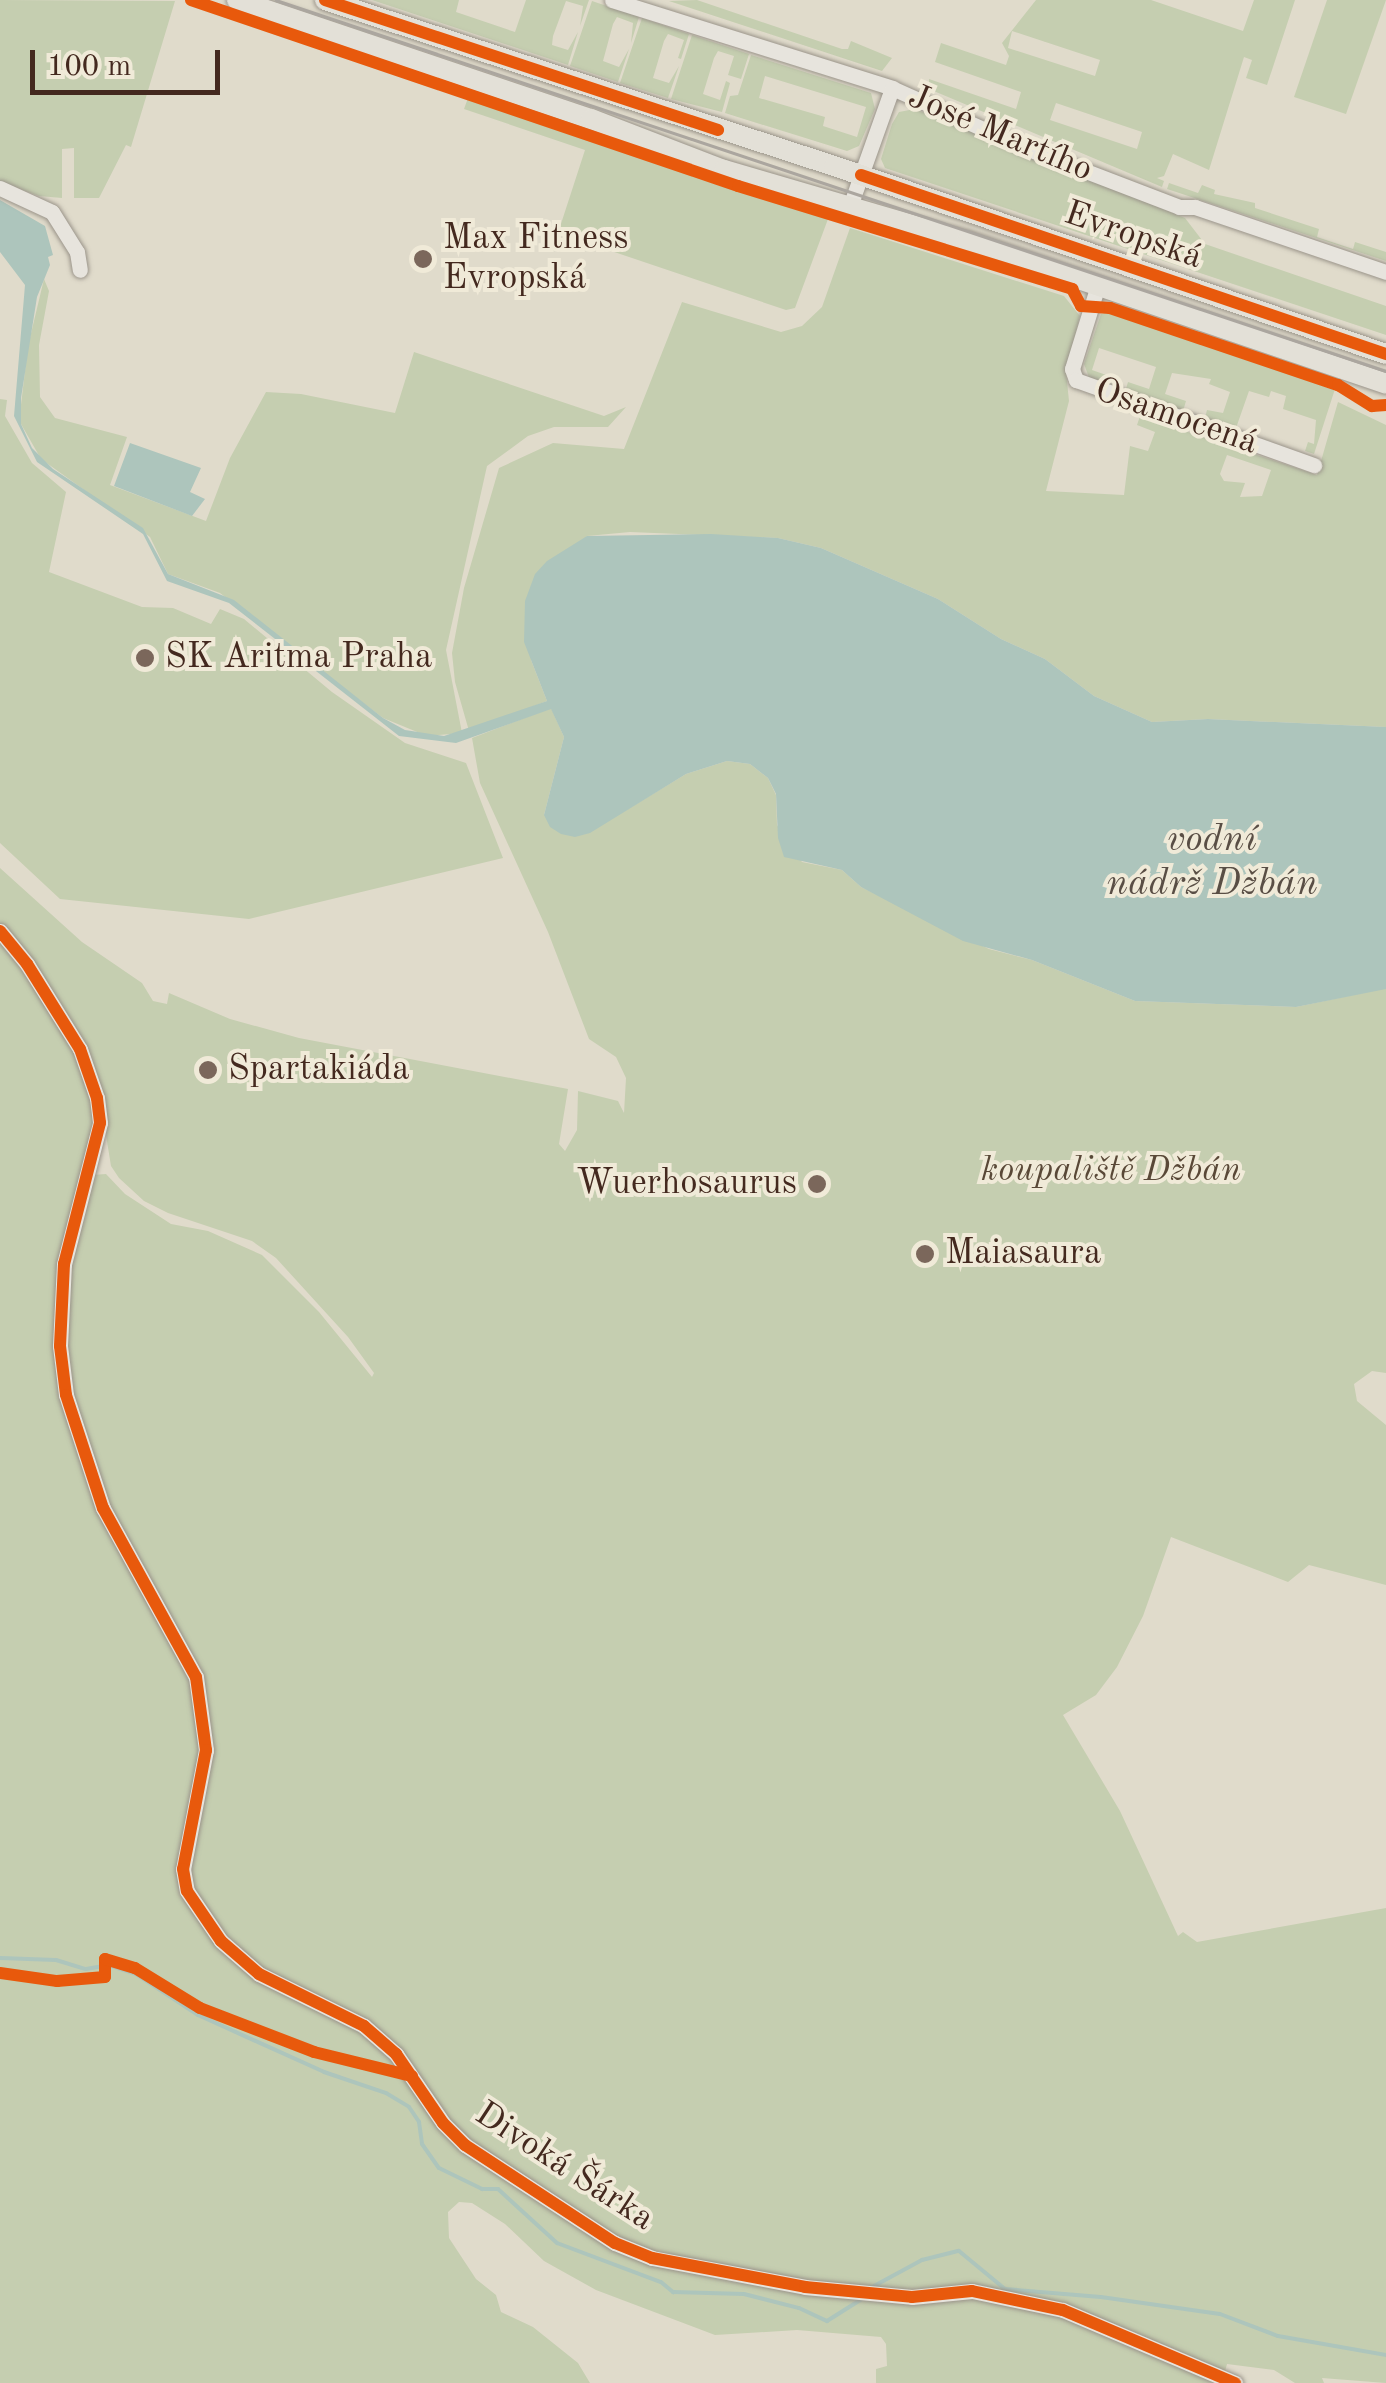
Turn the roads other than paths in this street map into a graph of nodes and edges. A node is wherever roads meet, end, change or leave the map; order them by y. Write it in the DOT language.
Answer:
graph roads {
  1 [pos="237,0"];
  2 [pos="325,0"];
  3 [pos="612,0"];
  4 [pos="892,88"];
  5 [pos="861,175"];
  6 [pos="0,188"];
  7 [pos="849,209"];
  8 [pos="80,270"];
  9 [pos="1386,272"];
  10 [pos="1098,285"];
  11 [pos="1386,354"];
  12 [pos="1386,384"];
  13 [pos="1314,465"];
  14 [pos="0,931"];
  15 [pos="1235,2383"];
  1 -- 7 [label="main road, Evropská"];
  2 -- 5 [label="main road, Evropská"];
  3 -- 4 [label="street, José Martího"];
  4 -- 5 [label="street"];
  4 -- 9 [label="street, José Martího"];
  5 -- 7 [label="street"];
  5 -- 11 [label="main road, Evropská"];
  6 -- 8 [label="street"];
  7 -- 10 [label="main road, Evropská"];
  10 -- 12 [label="main road, Evropská"];
  10 -- 13 [label="street, Osamocená"];
  14 -- 15 [label="street, Divoká Šárka"];
}
